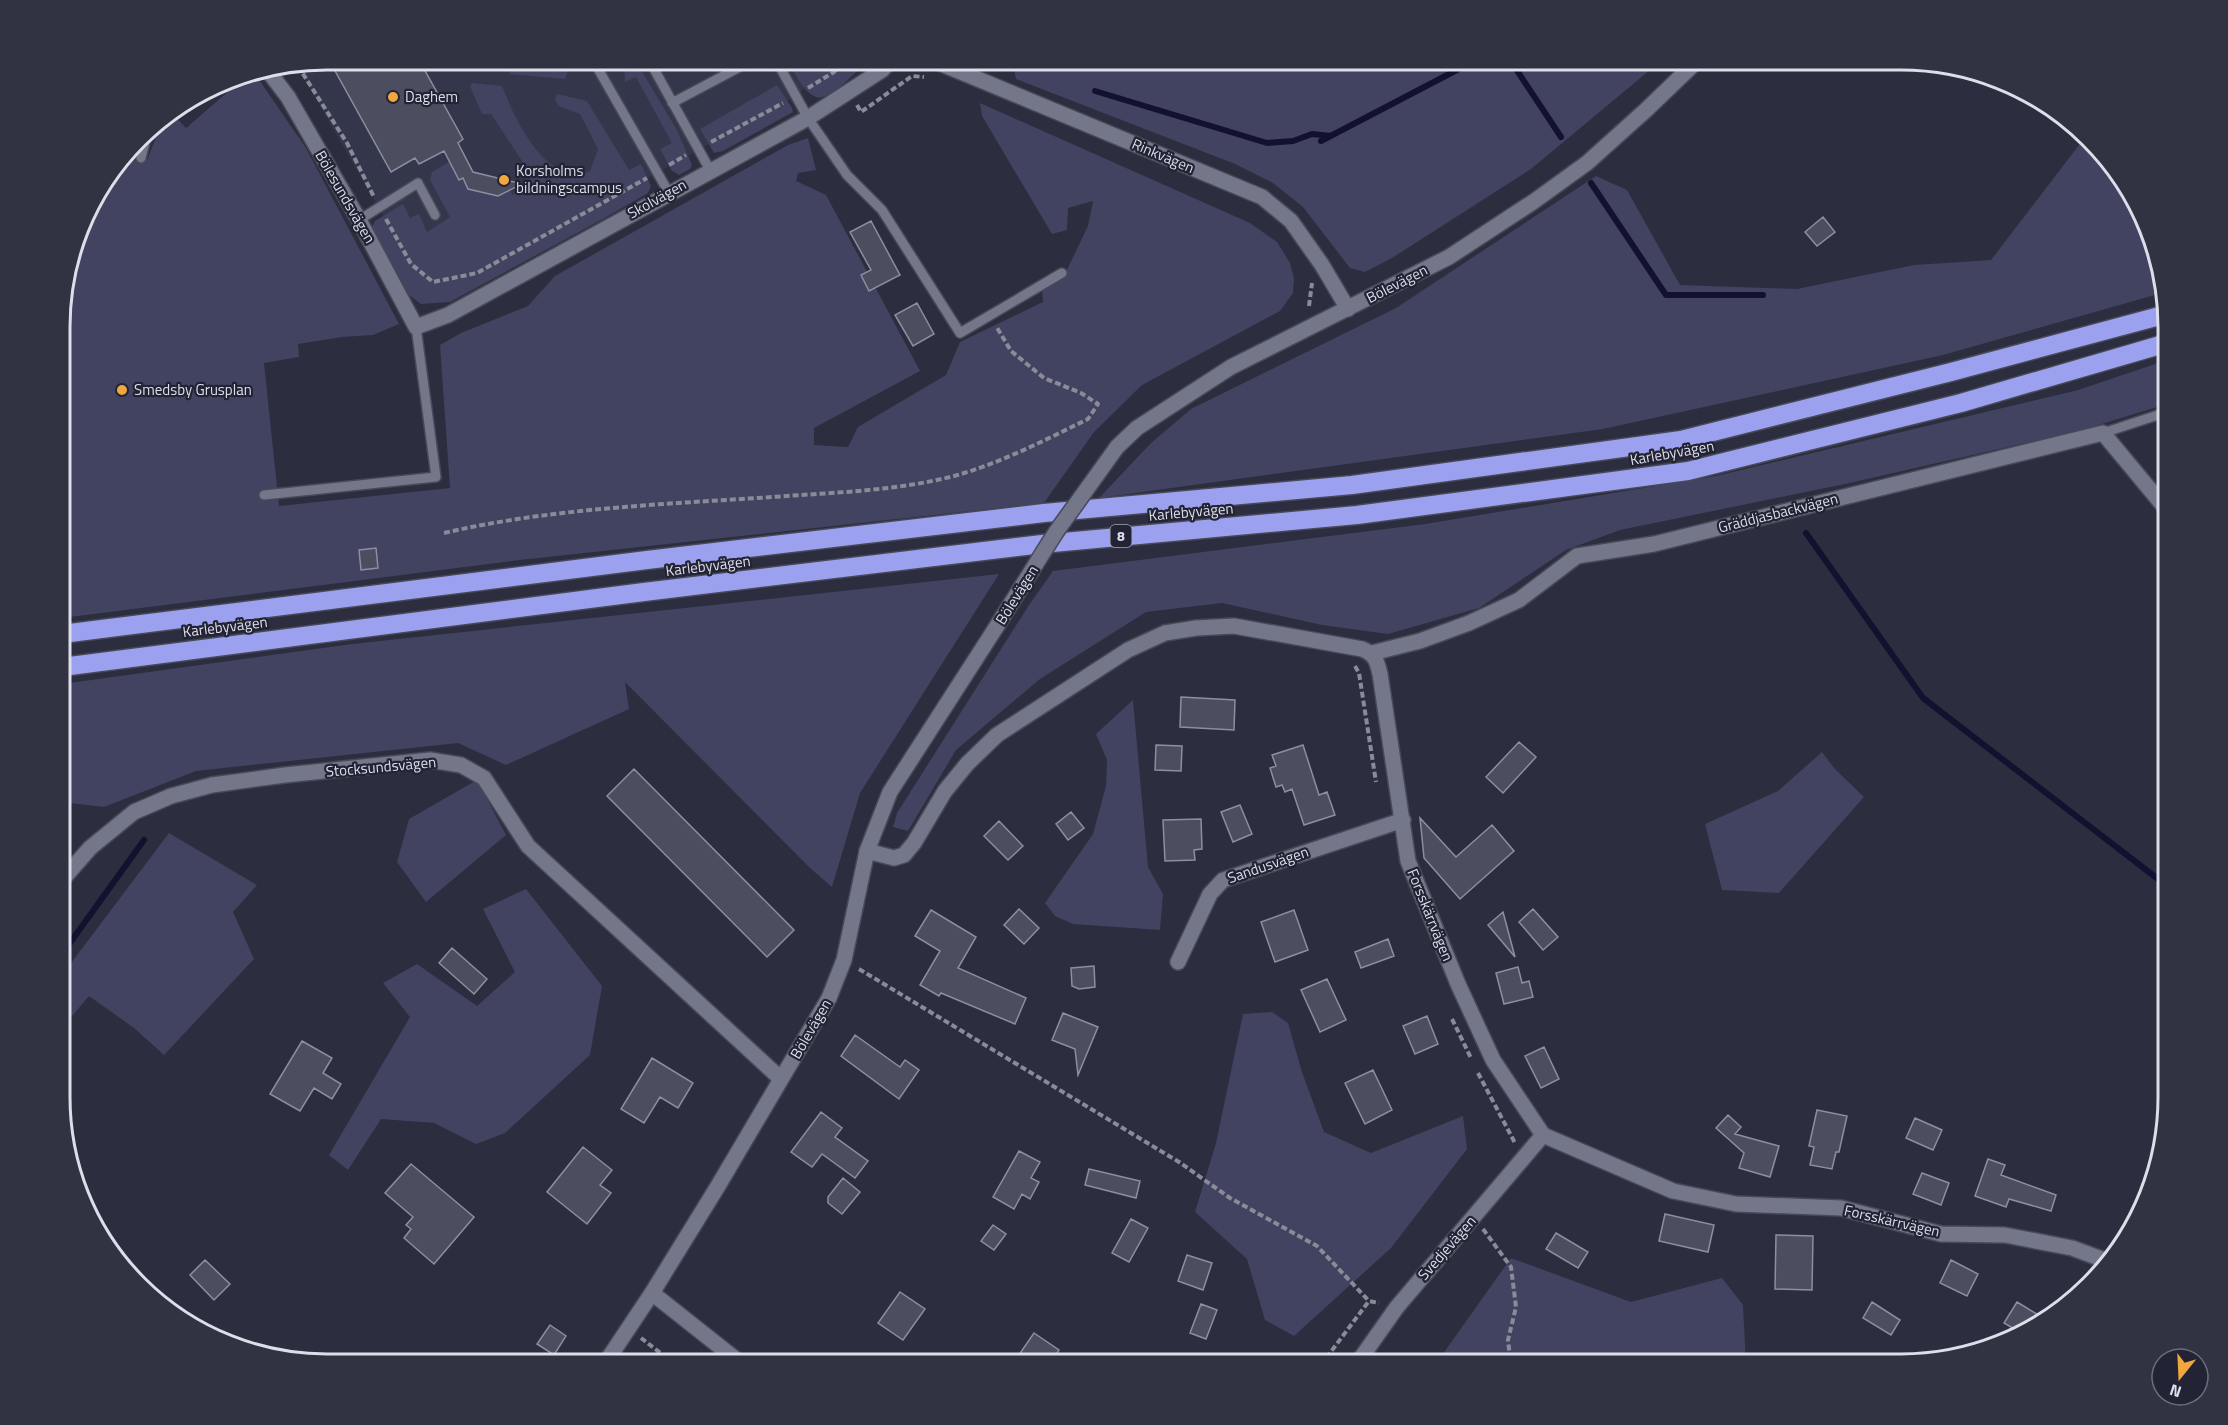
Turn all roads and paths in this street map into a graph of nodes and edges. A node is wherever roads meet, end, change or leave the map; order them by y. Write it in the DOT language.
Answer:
graph roads {
  1 [pos="599,70"];
  2 [pos="654,70"];
  3 [pos="734,70"];
  4 [pos="782,70"];
  5 [pos="882,70"];
  6 [pos="956,70"];
  7 [pos="1688,70"];
  8 [pos="302,72"];
  9 [pos="834,72"];
  10 [pos="272,76"];
  11 [pos="931,77"];
  12 [pos="848,92"];
  13 [pos="672,103"];
  14 [pos="808,118"];
  15 [pos="143,149"];
  16 [pos="141,158"];
  17 [pos="710,170"];
  18 [pos="669,193"];
  19 [pos="379,207"];
  20 [pos="435,215"];
  21 [pos="359,220"];
  22 [pos="1062,273"];
  23 [pos="1310,277"];
  24 [pos="433,282"];
  25 [pos="1337,290"];
  26 [pos="1309,306"];
  27 [pos="1348,309"];
  28 [pos="1300,312"];
  29 [pos="990,315"];
  30 [pos="2157,317"];
  31 [pos="416,327"];
  32 [pos="2158,347"];
  33 [pos="2158,415"];
  34 [pos="2103,433"];
  35 [pos="264,495"];
  36 [pos="2158,498"];
  37 [pos="444,533"];
  38 [pos="70,633"];
  39 [pos="1372,653"];
  40 [pos="70,666"];
  41 [pos="1403,820"];
  42 [pos="867,851"];
  43 [pos="70,871"];
  44 [pos="844,960"];
  45 [pos="1178,962"];
  46 [pos="781,1079"];
  47 [pos="1543,1135"];
  48 [pos="1472,1220"];
  49 [pos="2100,1259"];
  50 [pos="652,1293"];
  51 [pos="1370,1300"];
  52 [pos="1397,1307"];
  53 [pos="628,1328"];
  54 [pos="611,1354"];
  55 [pos="662,1354"];
  56 [pos="729,1354"];
  57 [pos="1330,1354"];
  58 [pos="1364,1354"];
  59 [pos="1510,1354"];
  1 -- 18 [label="lane"];
  2 -- 13 [label="lane"];
  3 -- 13 [label="lane"];
  4 -- 14 [label="lane"];
  5 -- 12 [label="street, Skolvägen"];
  6 -- 25 [label="street, Rinkvägen"];
  7 -- 27 [label="street, Bölevägen"];
  8 -- 19 [label="path"];
  9 -- 12 [label="path"];
  10 -- 21 [label="street, Bölesundsvägen"];
  11 -- 12 [label="path"];
  12 -- 14 [label="street, Skolvägen"];
  13 -- 17 [label="lane"];
  14 -- 17 [label="street, Skolvägen"];
  14 -- 29 [label="lane"];
  15 -- 16 [label="lane"];
  17 -- 18 [label="street, Skolvägen"];
  18 -- 31 [label="street, Skolvägen"];
  19 -- 20 [label="lane"];
  19 -- 21 [label="lane"];
  19 -- 24 [label="path"];
  21 -- 31 [label="street, Bölesundsvägen"];
  22 -- 29 [label="lane"];
  23 -- 26 [label="path"];
  25 -- 26 [label="path"];
  25 -- 27 [label="street, Rinkvägen"];
  26 -- 28 [label="path"];
  27 -- 42 [label="street, Bölevägen, bridge"];
  29 -- 37 [label="path"];
  30 -- 38 [label="highway, Karlebyvägen / 8"];
  31 -- 35 [label="lane"];
  32 -- 40 [label="highway, Karlebyvägen / 8"];
  33 -- 34 [label="lane"];
  34 -- 36 [label="street"];
  34 -- 39 [label="street, Gräddjasbackvägen"];
  39 -- 41 [label="street, Forsskärrvägen"];
  39 -- 42 [label="street"];
  41 -- 45 [label="street, Sandusvägen"];
  41 -- 47 [label="street, Forsskärrvägen"];
  42 -- 44 [label="street, Bölevägen"];
  43 -- 46 [label="street, Stocksundsvägen"];
  44 -- 46 [label="street, Bölevägen"];
  44 -- 51 [label="path"];
  46 -- 50 [label="street, Bölevägen"];
  47 -- 48 [label="street, Svedjevägen"];
  47 -- 49 [label="street, Forsskärrvägen"];
  48 -- 52 [label="street, Svedjevägen"];
  48 -- 59 [label="path"];
  50 -- 53 [label="street, Bölevägen"];
  50 -- 56 [label="street"];
  51 -- 52 [label="path"];
  51 -- 57 [label="path"];
  52 -- 58 [label="street, Svedjevägen"];
  53 -- 54 [label="street, Bölevägen"];
  53 -- 55 [label="path"];
}
